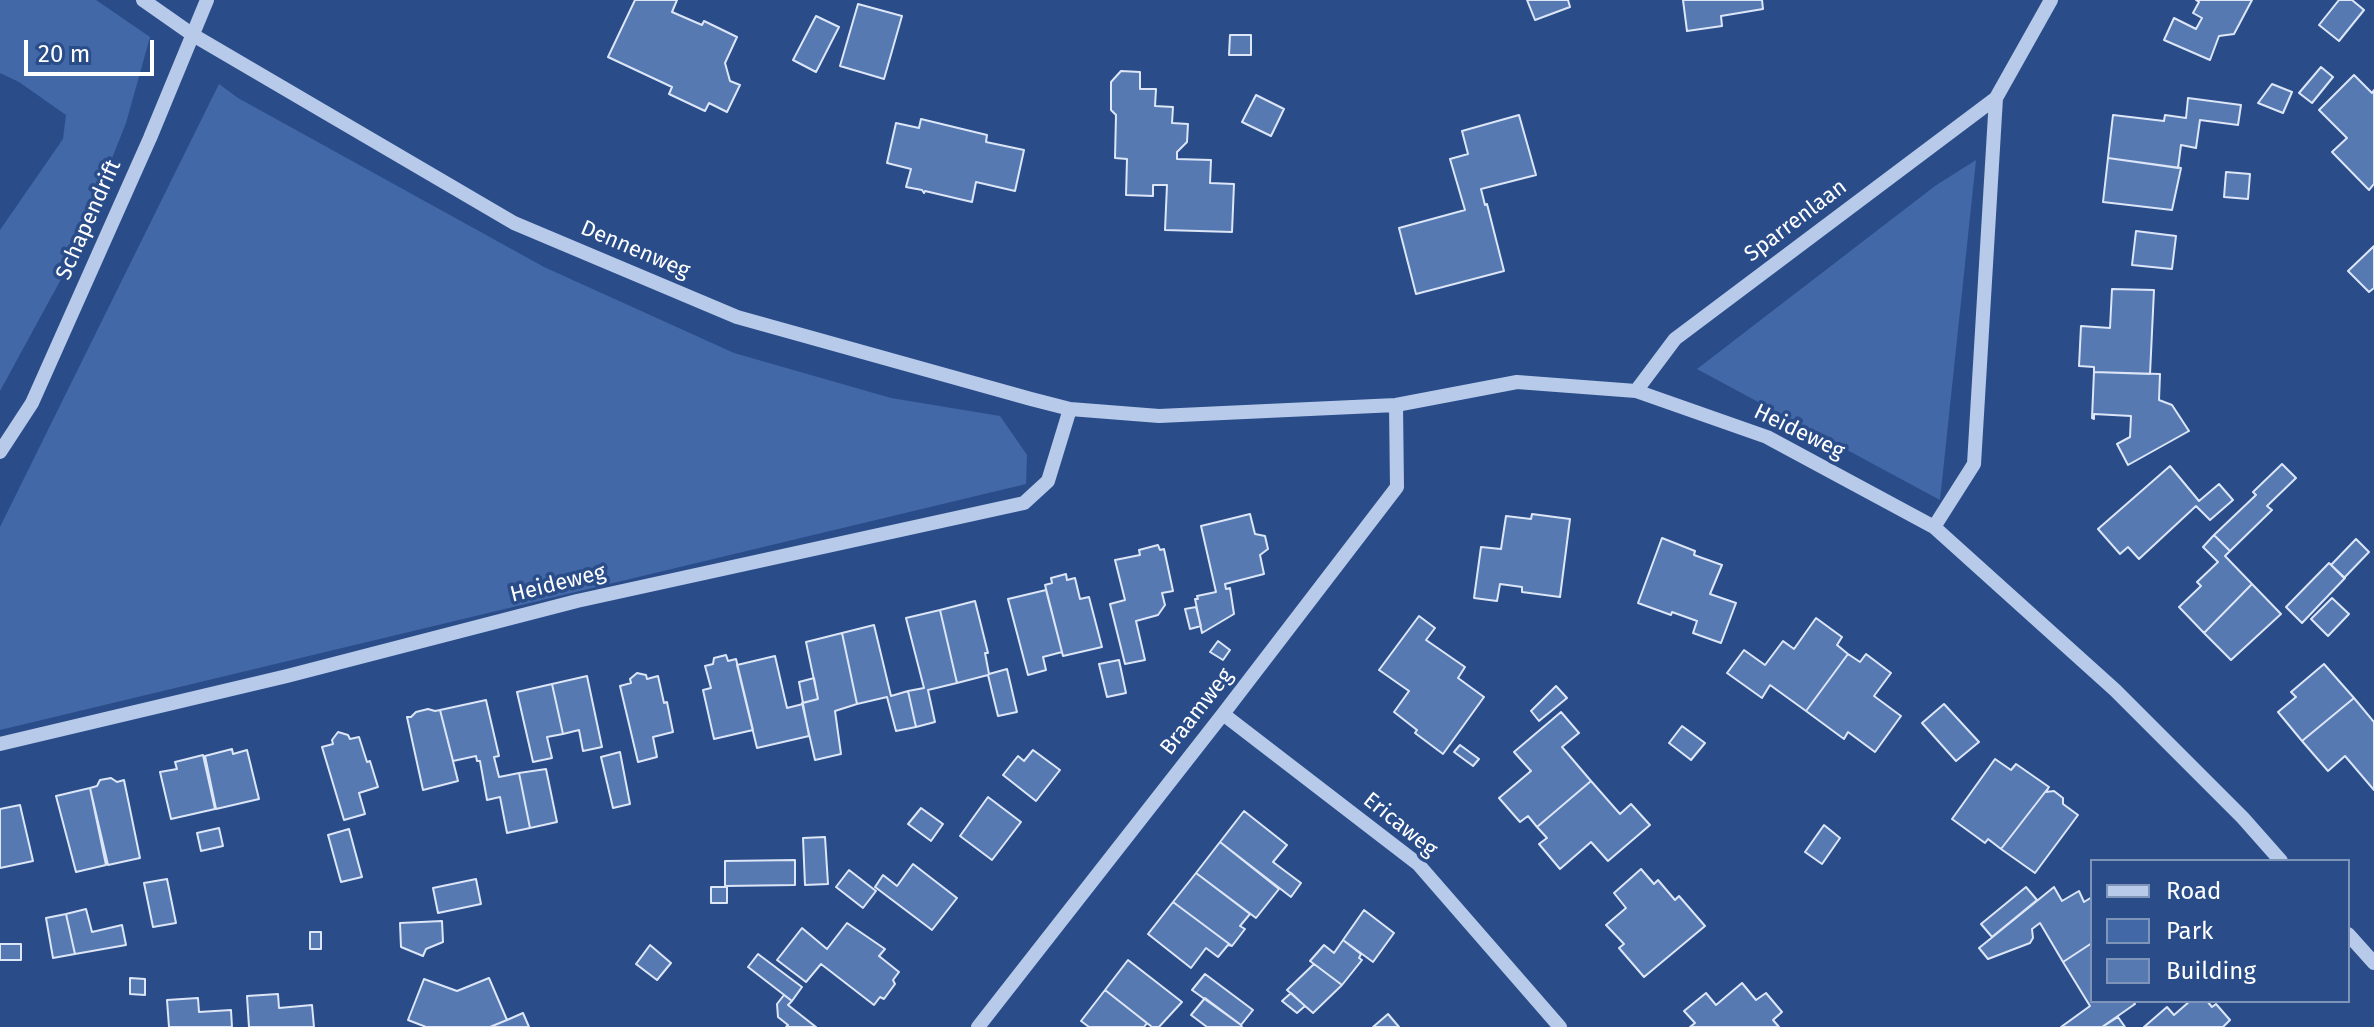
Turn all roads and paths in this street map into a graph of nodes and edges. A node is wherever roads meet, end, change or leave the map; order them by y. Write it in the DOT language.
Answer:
graph roads {
  1 [pos="143,0"];
  2 [pos="207,0"];
  3 [pos="2051,0"];
  4 [pos="193,35"];
  5 [pos="1996,98"];
  6 [pos="1636,391"];
  7 [pos="1396,405"];
  8 [pos="1070,409"];
  9 [pos="1159,416"];
  10 [pos="0,452"];
  11 [pos="1934,527"];
  12 [pos="1223,714"];
  13 [pos="0,744"];
  14 [pos="2279,859"];
  15 [pos="2350,936"];
  16 [pos="2374,963"];
  17 [pos="978,1027"];
  18 [pos="1560,1027"];
  1 -- 4 [label="street, Dennenweg"];
  2 -- 4 [label="street, Schapendrift"];
  3 -- 5 [label="street, Sparrenlaan"];
  4 -- 8 [label="street, Dennenweg"];
  4 -- 10 [label="street, Schapendrift"];
  5 -- 6 [label="street, Sparrenlaan"];
  5 -- 11 [label="street, Sparrenlaan"];
  6 -- 7 [label="street, Heideweg"];
  6 -- 11 [label="street, Heideweg"];
  7 -- 9 [label="street, Heideweg"];
  7 -- 12 [label="street, Braamweg"];
  8 -- 9 [label="street, Dennenweg"];
  8 -- 13 [label="street, Heideweg"];
  11 -- 14 [label="street, Heideweg"];
  12 -- 17 [label="street, Braamweg"];
  12 -- 18 [label="street, Ericaweg"];
  15 -- 16 [label="street"];
}
